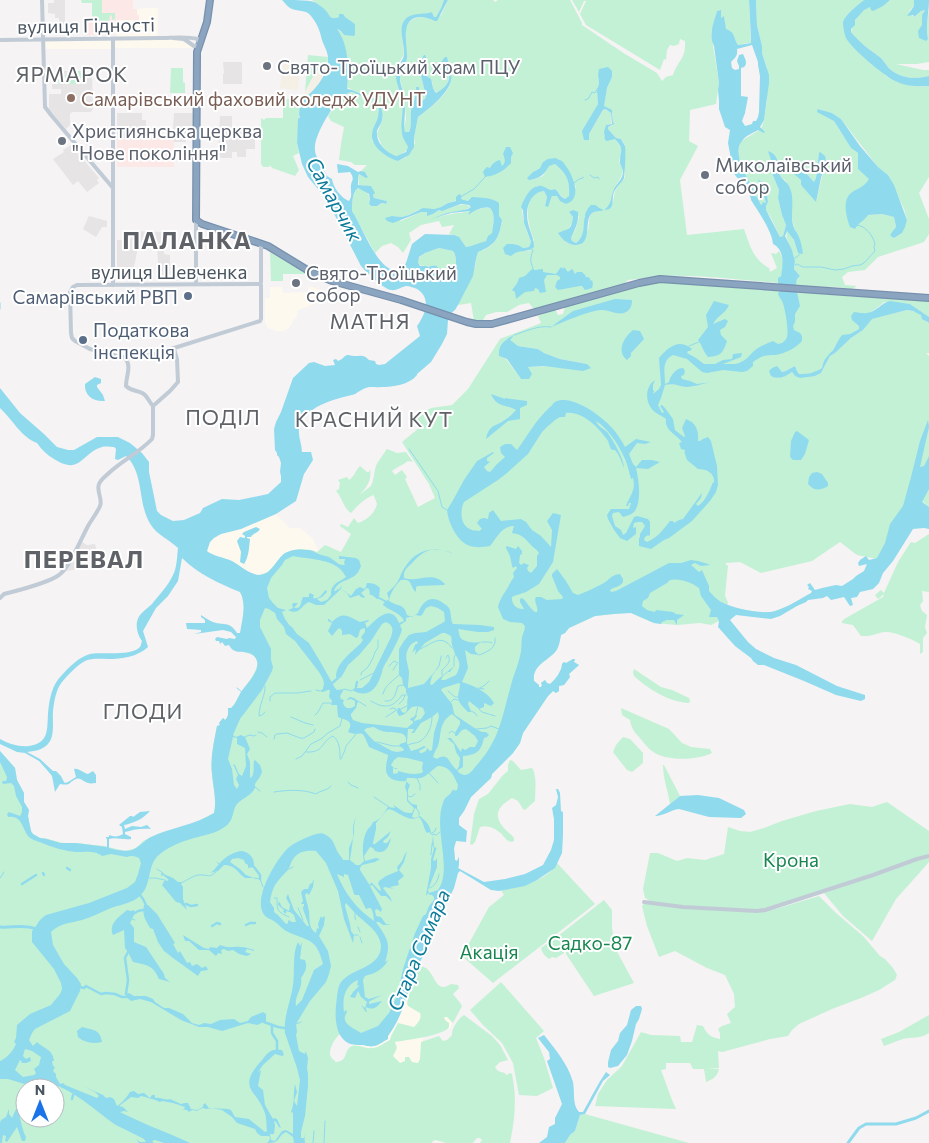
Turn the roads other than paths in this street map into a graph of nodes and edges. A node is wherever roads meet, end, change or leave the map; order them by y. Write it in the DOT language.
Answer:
graph roads {
  1 [pos="42,0"];
  2 [pos="210,0"];
  3 [pos="205,28"];
  4 [pos="173,38"];
  5 [pos="189,38"];
  6 [pos="43,39"];
  7 [pos="113,39"];
  8 [pos="0,40"];
  9 [pos="199,44"];
  10 [pos="197,59"];
  11 [pos="113,188"];
  12 [pos="196,220"];
  13 [pos="260,243"];
  14 [pos="113,284"];
  15 [pos="196,284"];
  16 [pos="261,284"];
  17 [pos="929,298"];
  18 [pos="174,349"];
  19 [pos="125,358"];
  20 [pos="153,406"];
  21 [pos="0,598"];
  22 [pos="929,856"];
  23 [pos="644,902"];
  1 -- 6 [label="street"];
  2 -- 3 [label="highway"];
  3 -- 5 [label="street"];
  3 -- 9 [label="highway"];
  4 -- 5 [label="street, вулиця Гідності"];
  4 -- 7 [label="street, вулиця Гідності"];
  4 -- 9 [label="street, вулиця Гідності"];
  4 -- 10 [label="street, вулиця Гідності"];
  5 -- 9 [label="street"];
  6 -- 7 [label="street, вулиця Гідності"];
  6 -- 8 [label="street, вулиця Гідності"];
  6 -- 11 [label="street"];
  7 -- 11 [label="street"];
  9 -- 10 [label="highway"];
  10 -- 12 [label="highway"];
  11 -- 14 [label="street"];
  12 -- 13 [label="highway"];
  12 -- 15 [label="street"];
  13 -- 16 [label="street"];
  13 -- 17 [label="highway"];
  14 -- 15 [label="street, вулиця Шевченка"];
  14 -- 19 [label="street, вулиця Шевченка"];
  15 -- 16 [label="street, вулиця Шевченка"];
  16 -- 18 [label="street"];
  18 -- 19 [label="street"];
  18 -- 20 [label="street"];
  19 -- 20 [label="street"];
  20 -- 21 [label="street"];
  22 -- 23 [label="street"];
}
